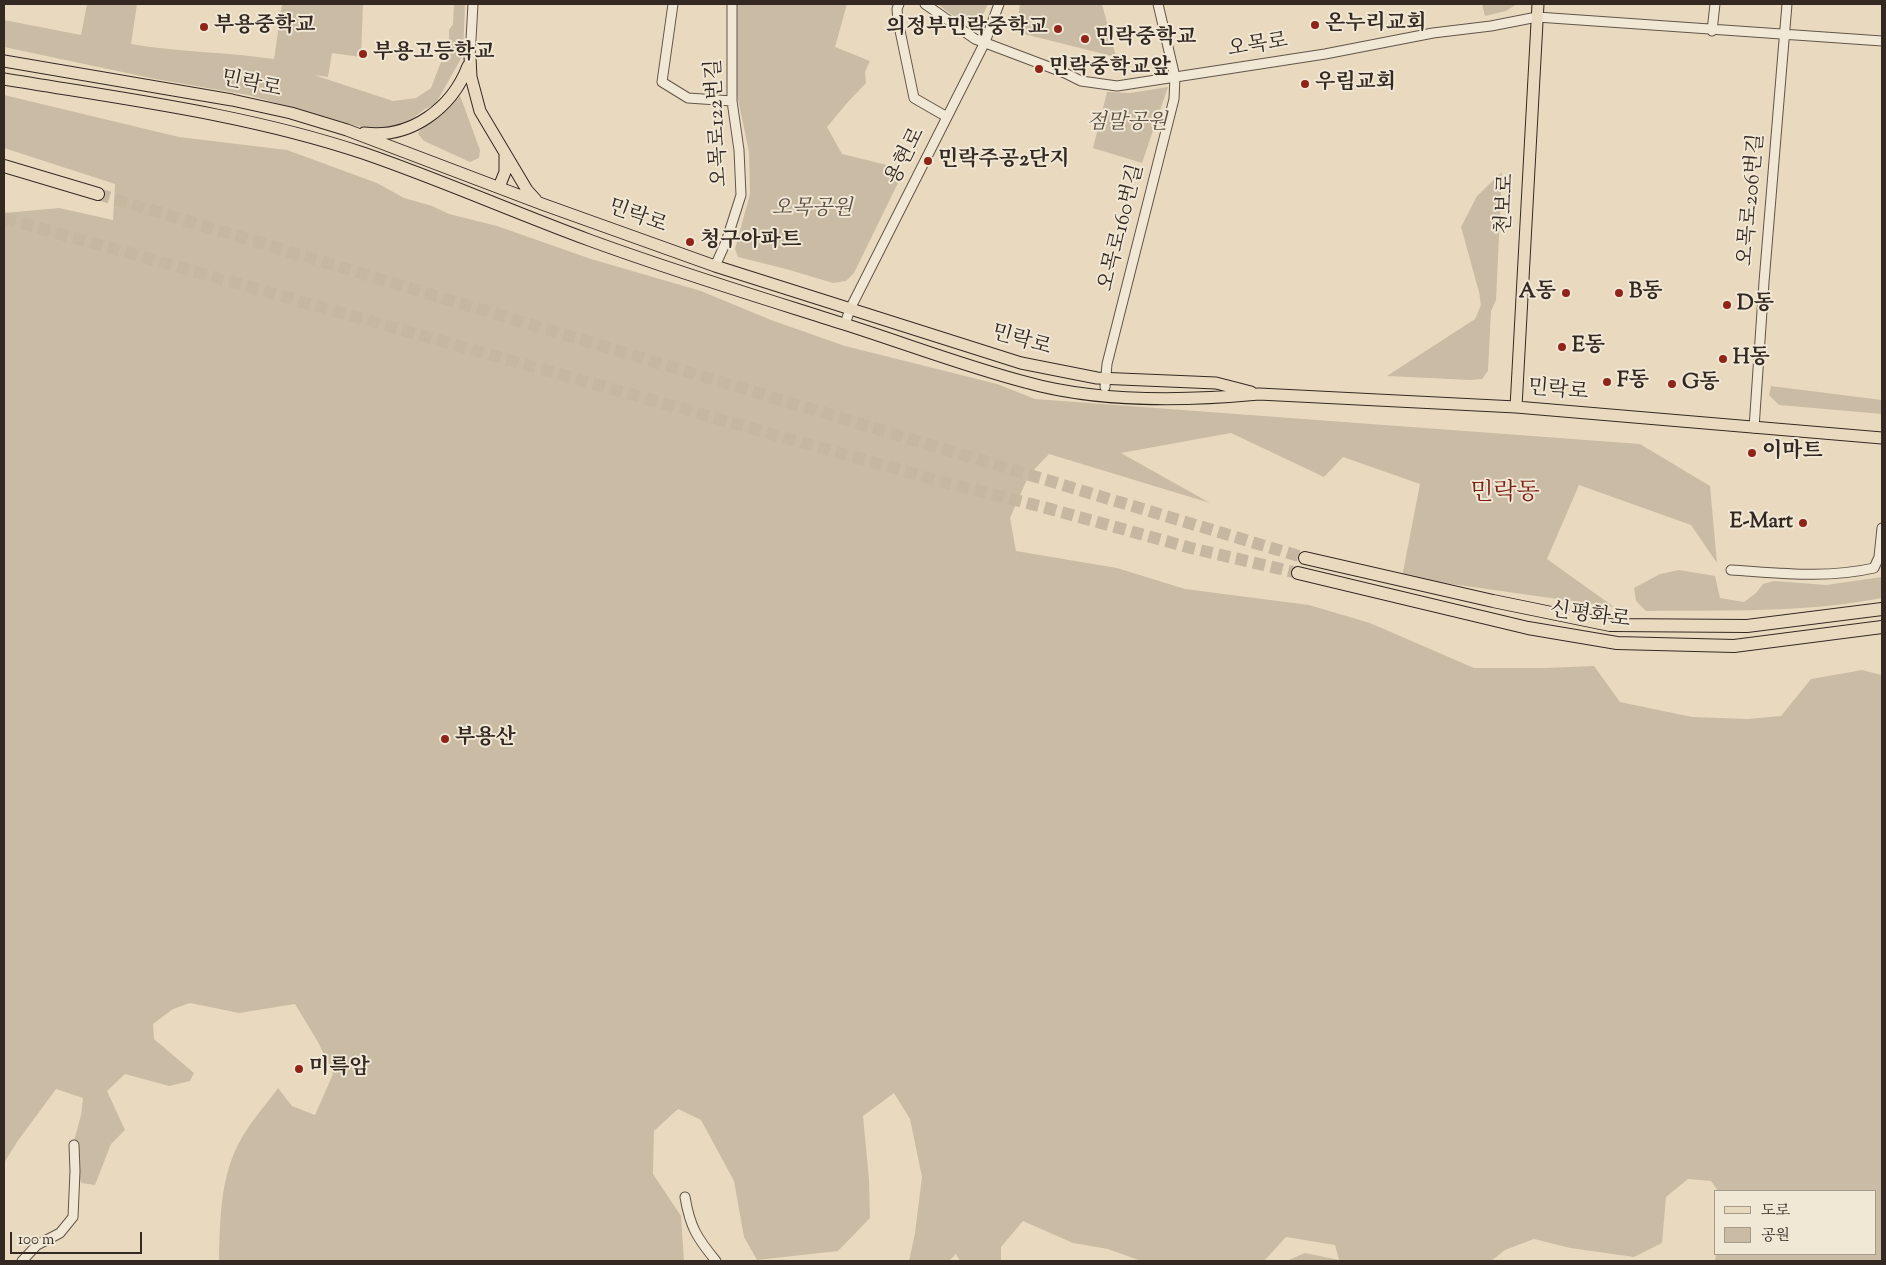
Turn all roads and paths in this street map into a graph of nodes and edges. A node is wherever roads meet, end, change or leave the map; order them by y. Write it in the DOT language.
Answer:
graph roads {
  1 [pos="473,4"];
  2 [pos="673,4"];
  3 [pos="732,4"];
  4 [pos="898,4"];
  5 [pos="925,4"];
  6 [pos="999,4"];
  7 [pos="1158,4"];
  8 [pos="1538,4"];
  9 [pos="1716,4"];
  10 [pos="1787,4"];
  11 [pos="1537,17"];
  12 [pos="1712,30"];
  13 [pos="1784,34"];
  14 [pos="985,42"];
  15 [pos="1882,42"];
  16 [pos="470,57"];
  17 [pos="4,61"];
  18 [pos="1175,78"];
  19 [pos="4,79"];
  20 [pos="732,101"];
  21 [pos="947,117"];
  22 [pos="347,130"];
  23 [pos="505,154"];
  24 [pos="4,166"];
  25 [pos="499,187"];
  26 [pos="98,194"];
  27 [pos="542,204"];
  28 [pos="716,266"];
  29 [pos="850,309"];
  30 [pos="844,324"];
  31 [pos="1104,388"];
  32 [pos="1260,394"];
  33 [pos="1516,407"];
  34 [pos="1754,428"];
  35 [pos="1882,438"];
  36 [pos="1882,528"];
  37 [pos="1305,558"];
  38 [pos="1736,571"];
  39 [pos="1298,573"];
  40 [pos="1882,609"];
  41 [pos="1882,627"];
  42 [pos="74,1145"];
  43 [pos="685,1197"];
  44 [pos="22,1261"];
  45 [pos="716,1261"];
  1 -- 16 [label="street"];
  2 -- 20 [label="street"];
  3 -- 20 [label="street, 오목로122번길"];
  4 -- 21 [label="street"];
  5 -- 14 [label="street, 오목로"];
  6 -- 14 [label="street, 용현로"];
  7 -- 18 [label="street, 오목로160번길"];
  8 -- 11 [label="main road, 천보로"];
  9 -- 12 [label="street"];
  10 -- 13 [label="street, 오목로206번길"];
  11 -- 12 [label="street, 오목로"];
  11 -- 18 [label="street, 오목로"];
  11 -- 33 [label="main road, 천보로"];
  12 -- 13 [label="street, 오목로"];
  13 -- 15 [label="street, 오목로"];
  13 -- 34 [label="street, 오목로206번길"];
  14 -- 18 [label="street, 오목로"];
  14 -- 21 [label="street, 용현로"];
  16 -- 22 [label="main road"];
  16 -- 23 [label="main road"];
  17 -- 22 [label="main road, 민락로"];
  18 -- 31 [label="street, 오목로160번길"];
  19 -- 30 [label="main road, 민락로"];
  20 -- 28 [label="street, 오목로122번길"];
  21 -- 29 [label="street, 용현로"];
  22 -- 25 [label="main road, 민락로"];
  23 -- 25 [label="main road"];
  23 -- 27 [label="main road"];
  24 -- 26 [label="highway"];
  25 -- 27 [label="main road, 민락로"];
  27 -- 28 [label="main road, 민락로"];
  28 -- 29 [label="main road, 민락로"];
  29 -- 30 [label="street, 용현로"];
  29 -- 32 [label="main road, 민락로"];
  30 -- 32 [label="main road, 민락로"];
  32 -- 33 [label="main road, 민락로"];
  33 -- 34 [label="main road, 민락로"];
  34 -- 35 [label="main road, 민락로"];
  36 -- 38 [label="street"];
  37 -- 40 [label="highway, 신평화로"];
  39 -- 41 [label="highway, 신평화로"];
  42 -- 44 [label="street"];
  43 -- 45 [label="street"];
}
